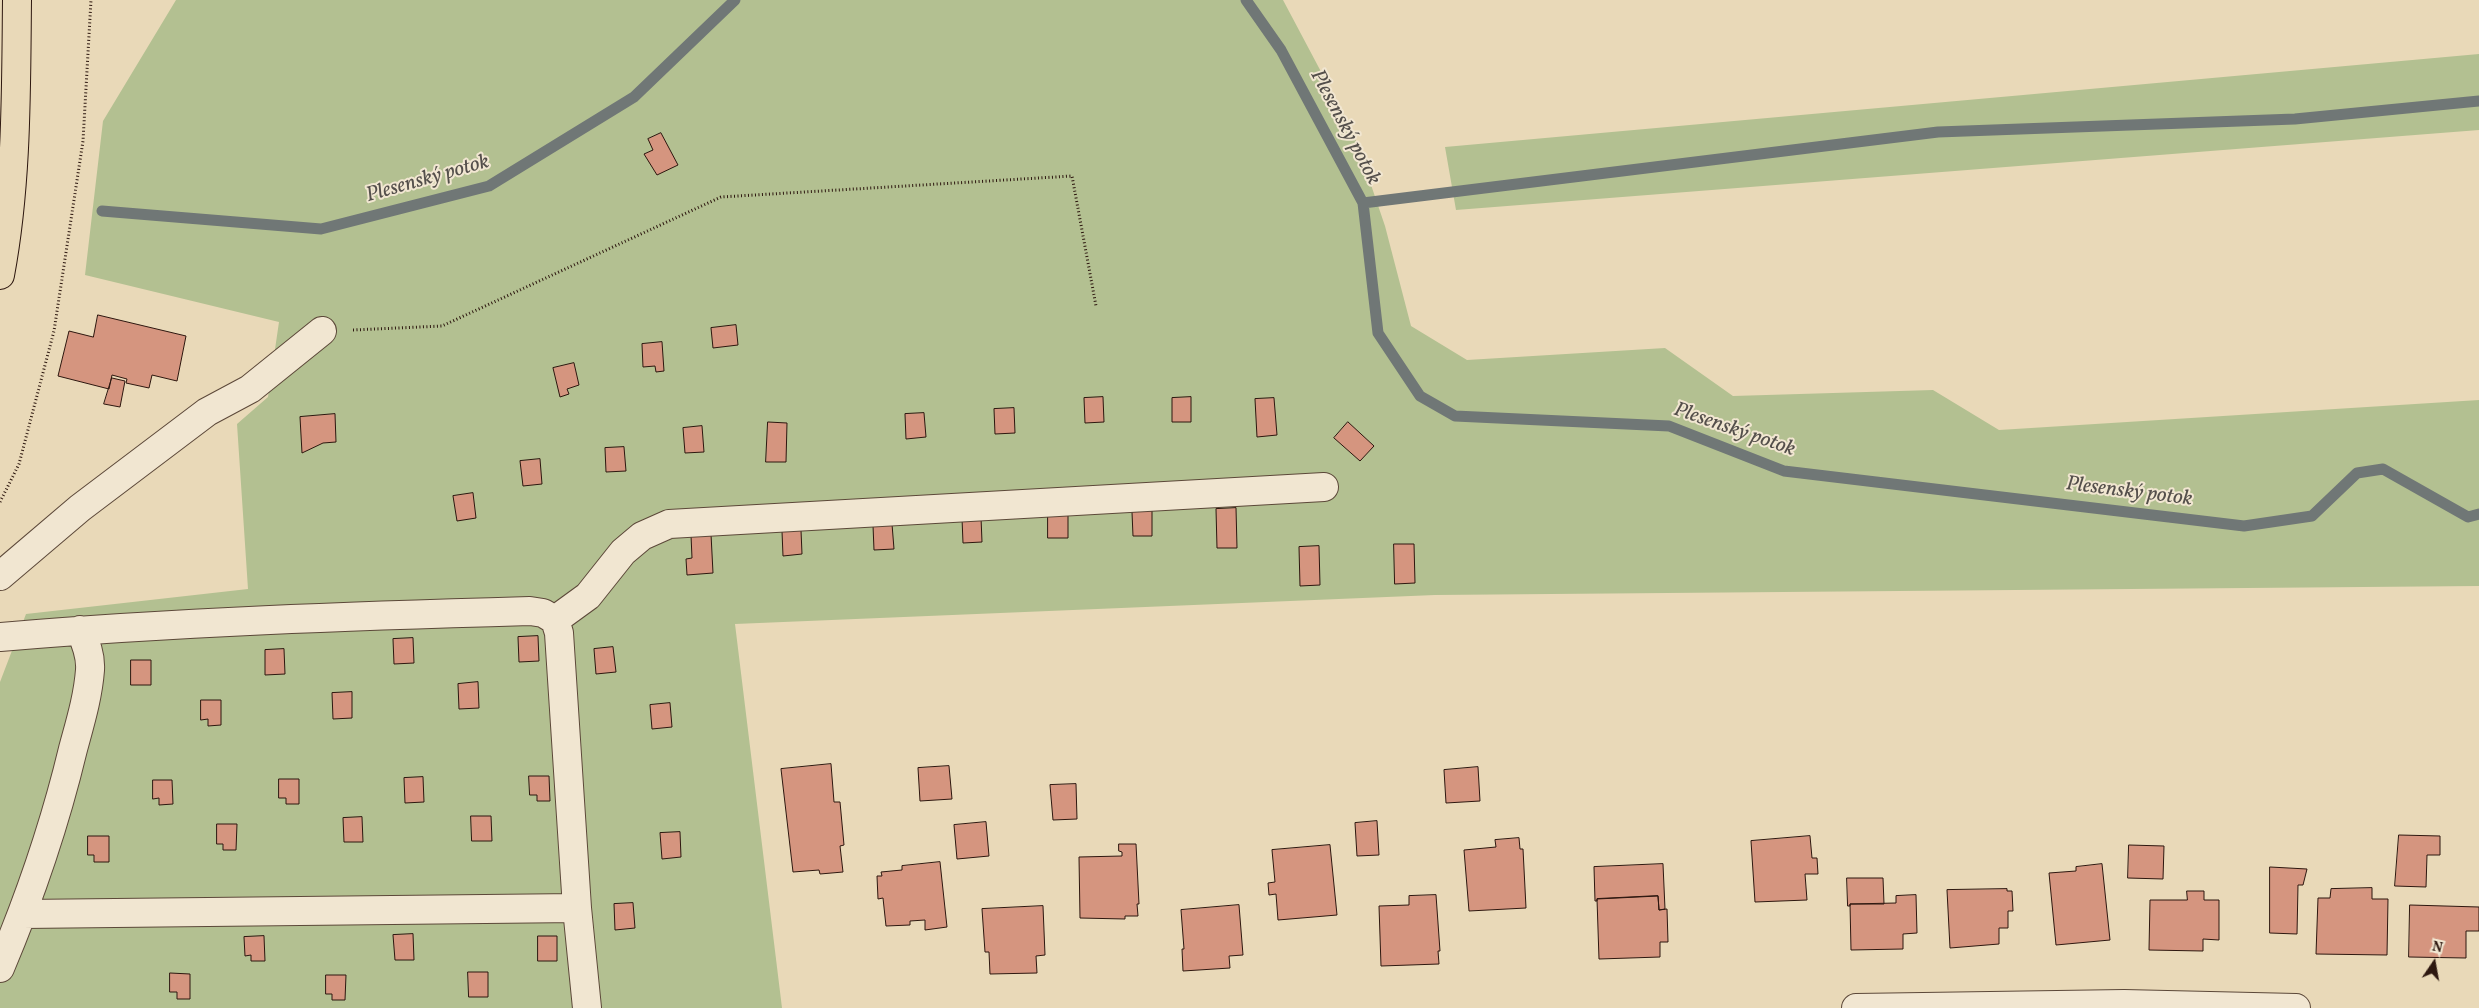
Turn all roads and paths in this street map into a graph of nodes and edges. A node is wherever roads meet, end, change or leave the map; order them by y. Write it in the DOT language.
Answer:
graph roads {
  1 [pos="17,0"];
  2 [pos="91,0"];
  3 [pos="0,274"];
  4 [pos="1096,306"];
  5 [pos="322,331"];
  6 [pos="1324,487"];
  7 [pos="0,502"];
  8 [pos="0,576"];
  9 [pos="555,620"];
  10 [pos="80,630"];
  11 [pos="0,637"];
  12 [pos="577,908"];
  13 [pos="23,914"];
  14 [pos="0,968"];
  15 [pos="587,1008"];
  16 [pos="1856,1008"];
  17 [pos="2296,1008"];
  1 -- 3 [label="main road"];
  2 -- 7 [label="path"];
  4 -- 5 [label="path"];
  5 -- 8 [label="street"];
  6 -- 9 [label="street"];
  9 -- 10 [label="street"];
  9 -- 12 [label="street"];
  10 -- 11 [label="street"];
  10 -- 13 [label="street"];
  12 -- 13 [label="street"];
  12 -- 15 [label="street"];
  13 -- 14 [label="street"];
  16 -- 17 [label="street"];
}
